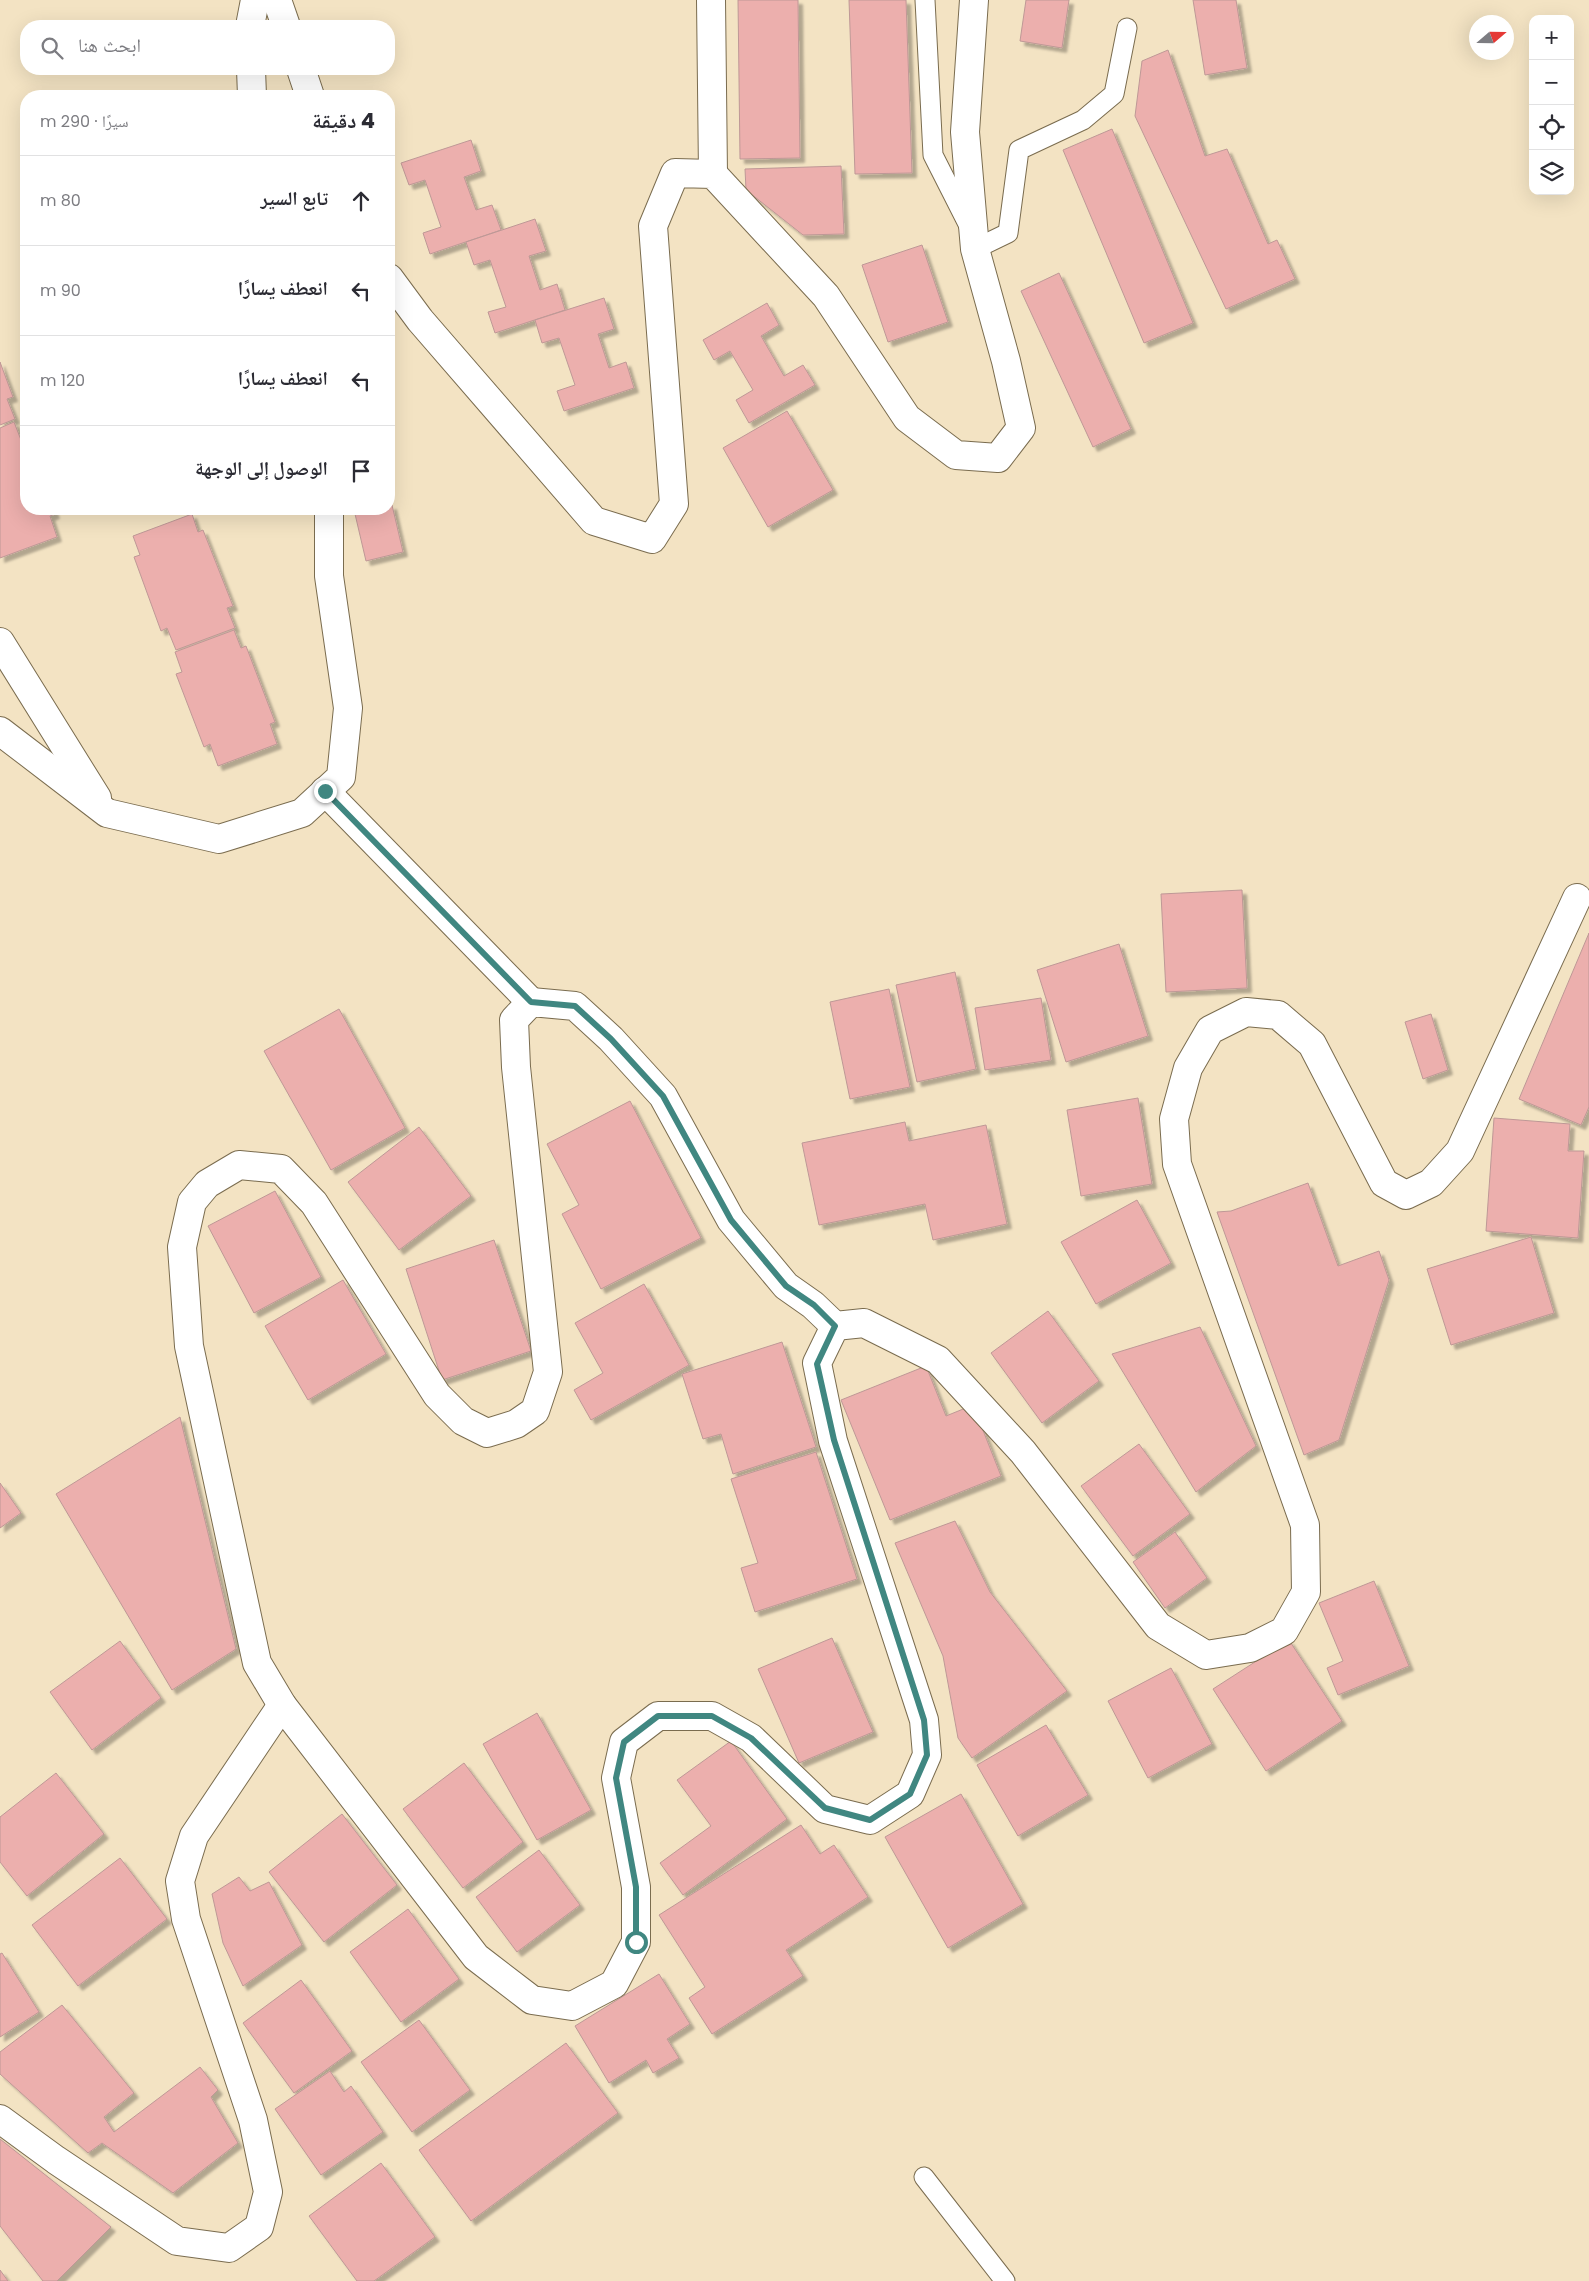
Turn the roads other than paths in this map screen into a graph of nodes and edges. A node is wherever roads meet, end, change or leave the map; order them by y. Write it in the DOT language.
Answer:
graph roads {
  1 [pos="255,0"];
  2 [pos="277,0"];
  3 [pos="711,0"];
  4 [pos="924,0"];
  5 [pos="974,0"];
  6 [pos="251,20"];
  7 [pos="284,20"];
  8 [pos="1127,28"];
  9 [pos="251,75"];
  10 [pos="303,75"];
  11 [pos="252,90"];
  12 [pos="308,90"];
  13 [pos="713,174"];
  14 [pos="975,242"];
  15 [pos="395,286"];
  16 [pos="329,515"];
  17 [pos="0,642"];
  18 [pos="0,731"];
  19 [pos="325,791"];
  20 [pos="107,812"];
  21 [pos="1577,898"];
  22 [pos="531,1002"];
  23 [pos="835,1326"];
  24 [pos="282,1705"];
  25 [pos="0,2119"];
  26 [pos="924,2178"];
  27 [pos="1005,2281"];
  1 -- 6 [label="street"];
  2 -- 7 [label="street"];
  3 -- 13 [label="street"];
  4 -- 14 [label="lane"];
  5 -- 14 [label="street"];
  8 -- 14 [label="lane"];
  9 -- 11 [label="street"];
  10 -- 12 [label="street"];
  13 -- 14 [label="street"];
  13 -- 15 [label="street"];
  16 -- 19 [label="street"];
  17 -- 20 [label="street"];
  18 -- 20 [label="street"];
  19 -- 20 [label="street"];
  19 -- 22 [label="street"];
  21 -- 23 [label="street"];
  22 -- 23 [label="street"];
  22 -- 24 [label="street"];
  23 -- 24 [label="street"];
  24 -- 25 [label="street"];
  26 -- 27 [label="lane"];
}
